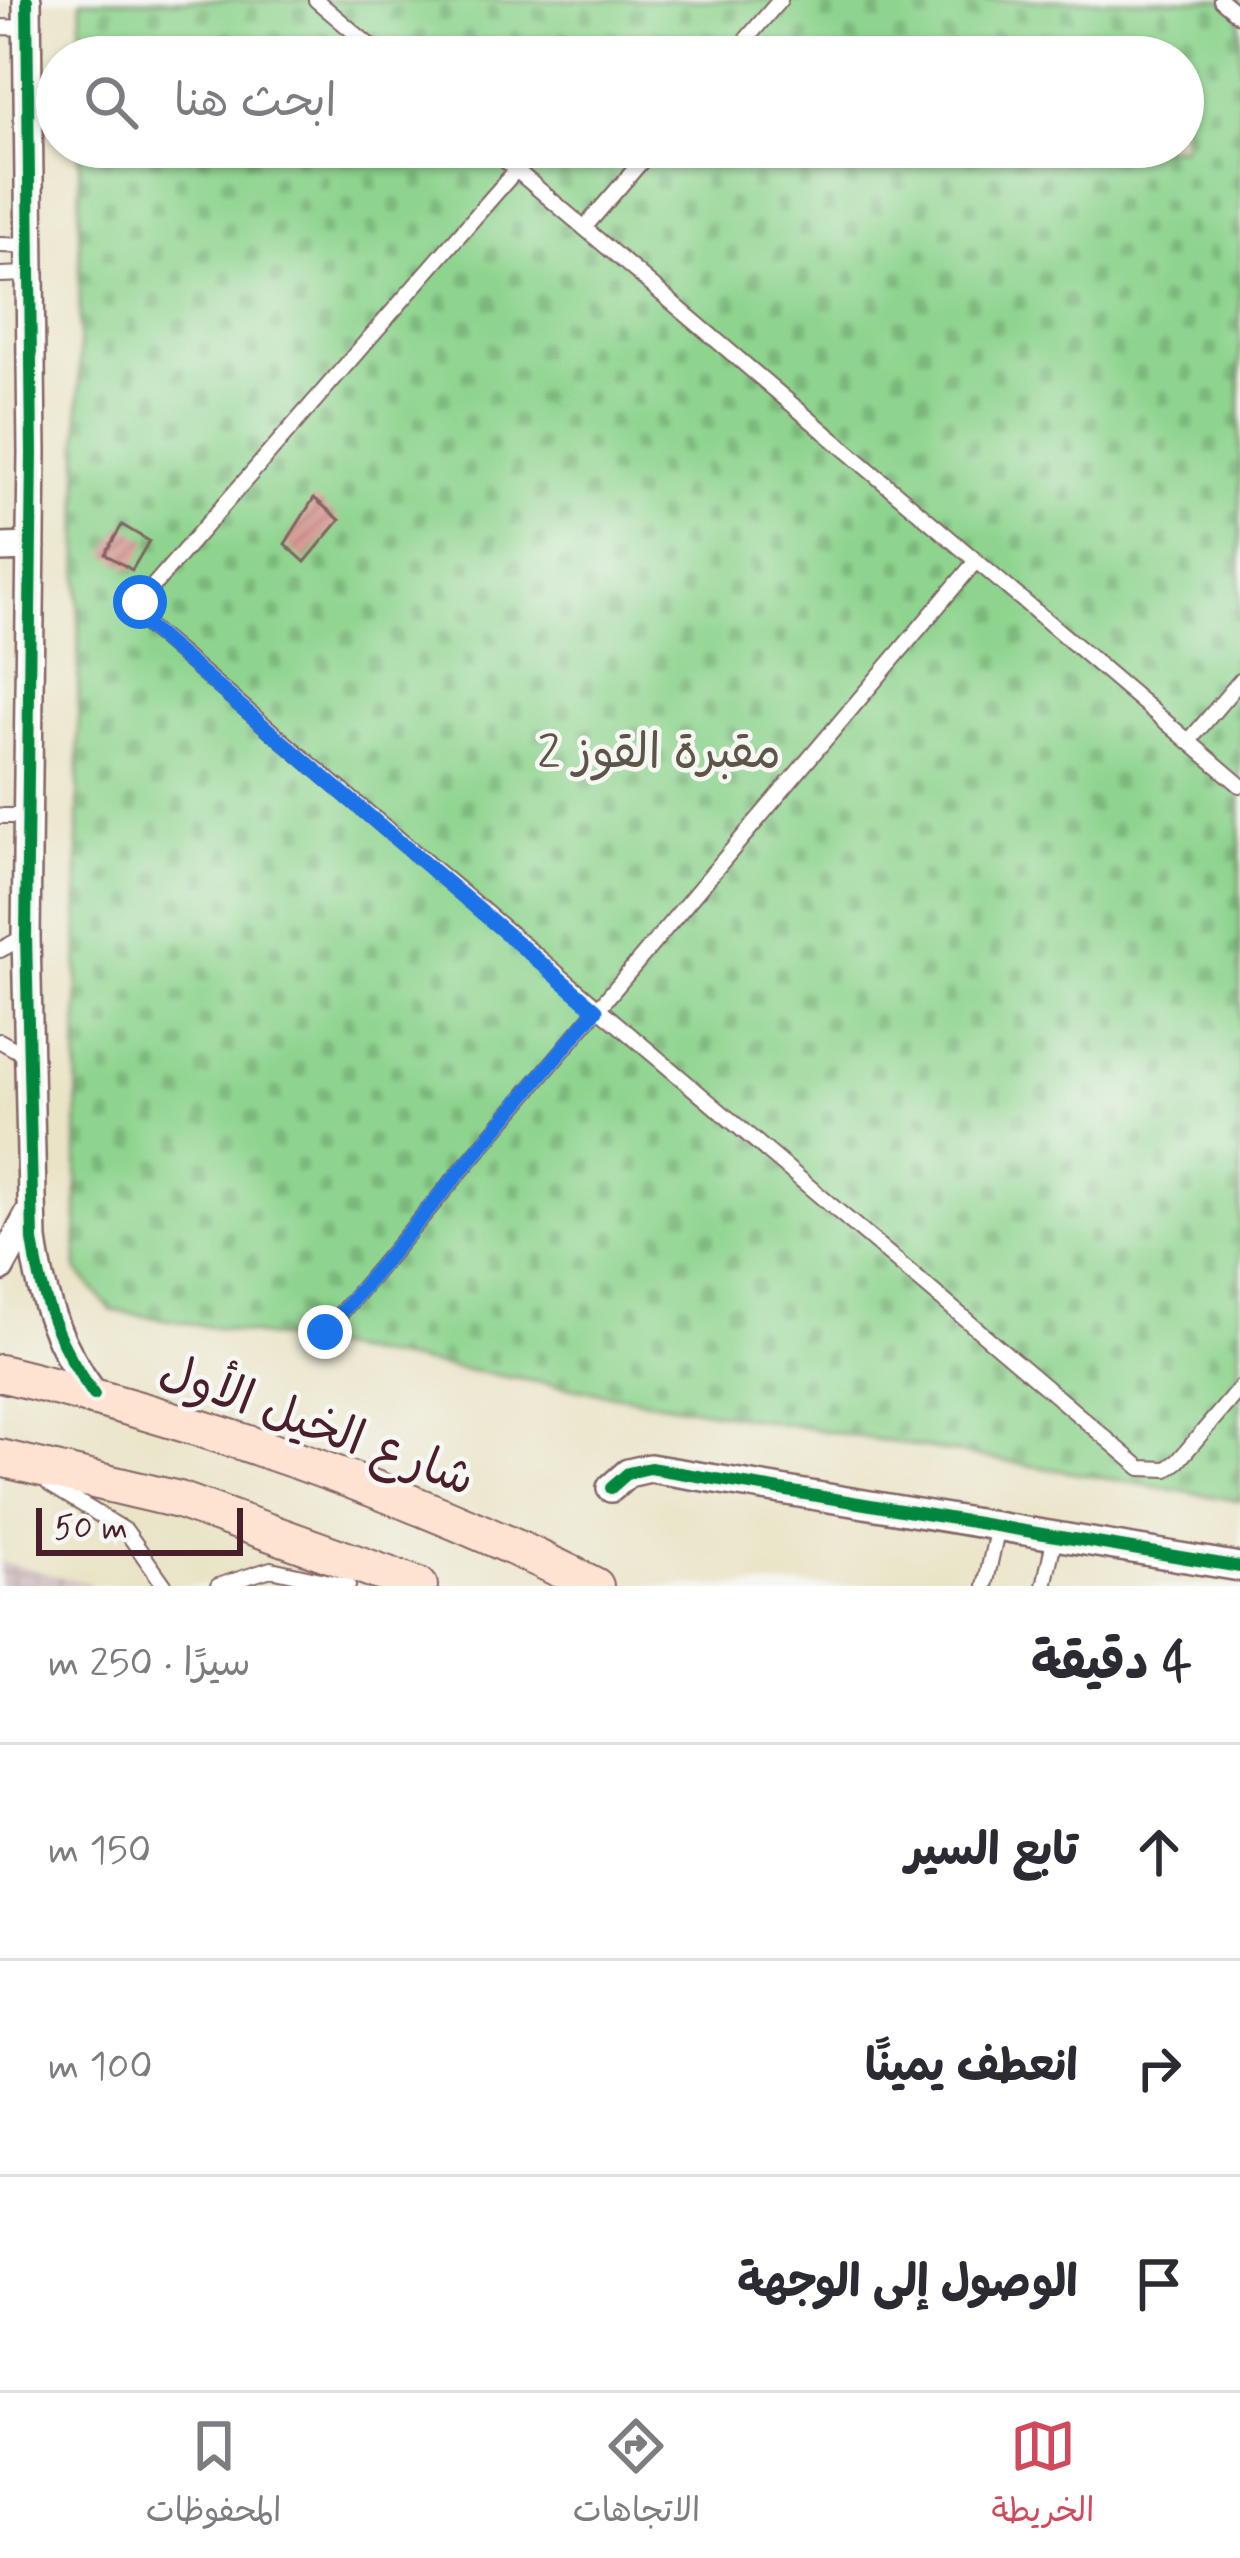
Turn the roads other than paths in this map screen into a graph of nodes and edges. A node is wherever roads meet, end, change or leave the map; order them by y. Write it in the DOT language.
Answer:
graph roads {
  1 [pos="316,0"];
  2 [pos="780,0"];
  3 [pos="1221,0"];
  4 [pos="1240,16"];
  5 [pos="18,18"];
  6 [pos="358,36"];
  7 [pos="749,36"];
  8 [pos="514,168"];
  9 [pos="636,168"];
  10 [pos="516,170"];
  11 [pos="584,228"];
  12 [pos="14,246"];
  13 [pos="29,274"];
  14 [pos="0,275"];
  15 [pos="31,547"];
  16 [pos="0,548"];
  17 [pos="976,561"];
  18 [pos="0,575"];
  19 [pos="31,577"];
  20 [pos="1240,681"];
  21 [pos="1189,741"];
  22 [pos="1240,785"];
  23 [pos="14,816"];
  24 [pos="26,936"];
  25 [pos="0,950"];
  26 [pos="596,1010"];
  27 [pos="0,1041"];
  28 [pos="30,1058"];
  29 [pos="34,1206"];
  30 [pos="0,1268"];
  31 [pos="325,1332"];
  32 [pos="0,1372"];
  33 [pos="1240,1388"];
  34 [pos="94,1395"];
  35 [pos="1,1458"];
  36 [pos="611,1488"];
  37 [pos="998,1526"];
  38 [pos="1055,1536"];
  39 [pos="1240,1568"];
  40 [pos="165,1586"];
  41 [pos="218,1586"];
  42 [pos="348,1586"];
  43 [pos="418,1586"];
  44 [pos="595,1586"];
  45 [pos="986,1586"];
  46 [pos="1044,1586"];
  1 -- 6 [label="lane"];
  2 -- 7 [label="lane"];
  3 -- 4 [label="lane"];
  5 -- 12 [label="street"];
  8 -- 10 [label="lane"];
  9 -- 11 [label="lane"];
  10 -- 11 [label="lane"];
  10 -- 26 [label="lane"];
  11 -- 17 [label="lane"];
  12 -- 13 [label="street"];
  13 -- 14 [label="lane"];
  13 -- 15 [label="street"];
  15 -- 16 [label="street"];
  15 -- 19 [label="street"];
  17 -- 21 [label="lane"];
  17 -- 26 [label="lane"];
  18 -- 19 [label="street"];
  19 -- 23 [label="street"];
  20 -- 21 [label="lane"];
  21 -- 22 [label="lane"];
  23 -- 24 [label="street"];
  24 -- 25 [label="lane"];
  24 -- 28 [label="street"];
  26 -- 31 [label="lane"];
  26 -- 33 [label="lane"];
  27 -- 28 [label="lane"];
  28 -- 29 [label="street"];
  29 -- 30 [label="street"];
  29 -- 34 [label="street"];
  32 -- 34 [label="main road, شارع الخيل الأول"];
  34 -- 44 [label="main road, شارع الخيل الأول"];
  35 -- 40 [label="lane"];
  35 -- 43 [label="main road"];
  36 -- 37 [label="street"];
  37 -- 38 [label="street"];
  37 -- 45 [label="lane"];
  38 -- 39 [label="street"];
  38 -- 46 [label="lane"];
  41 -- 42 [label="lane"];
}
